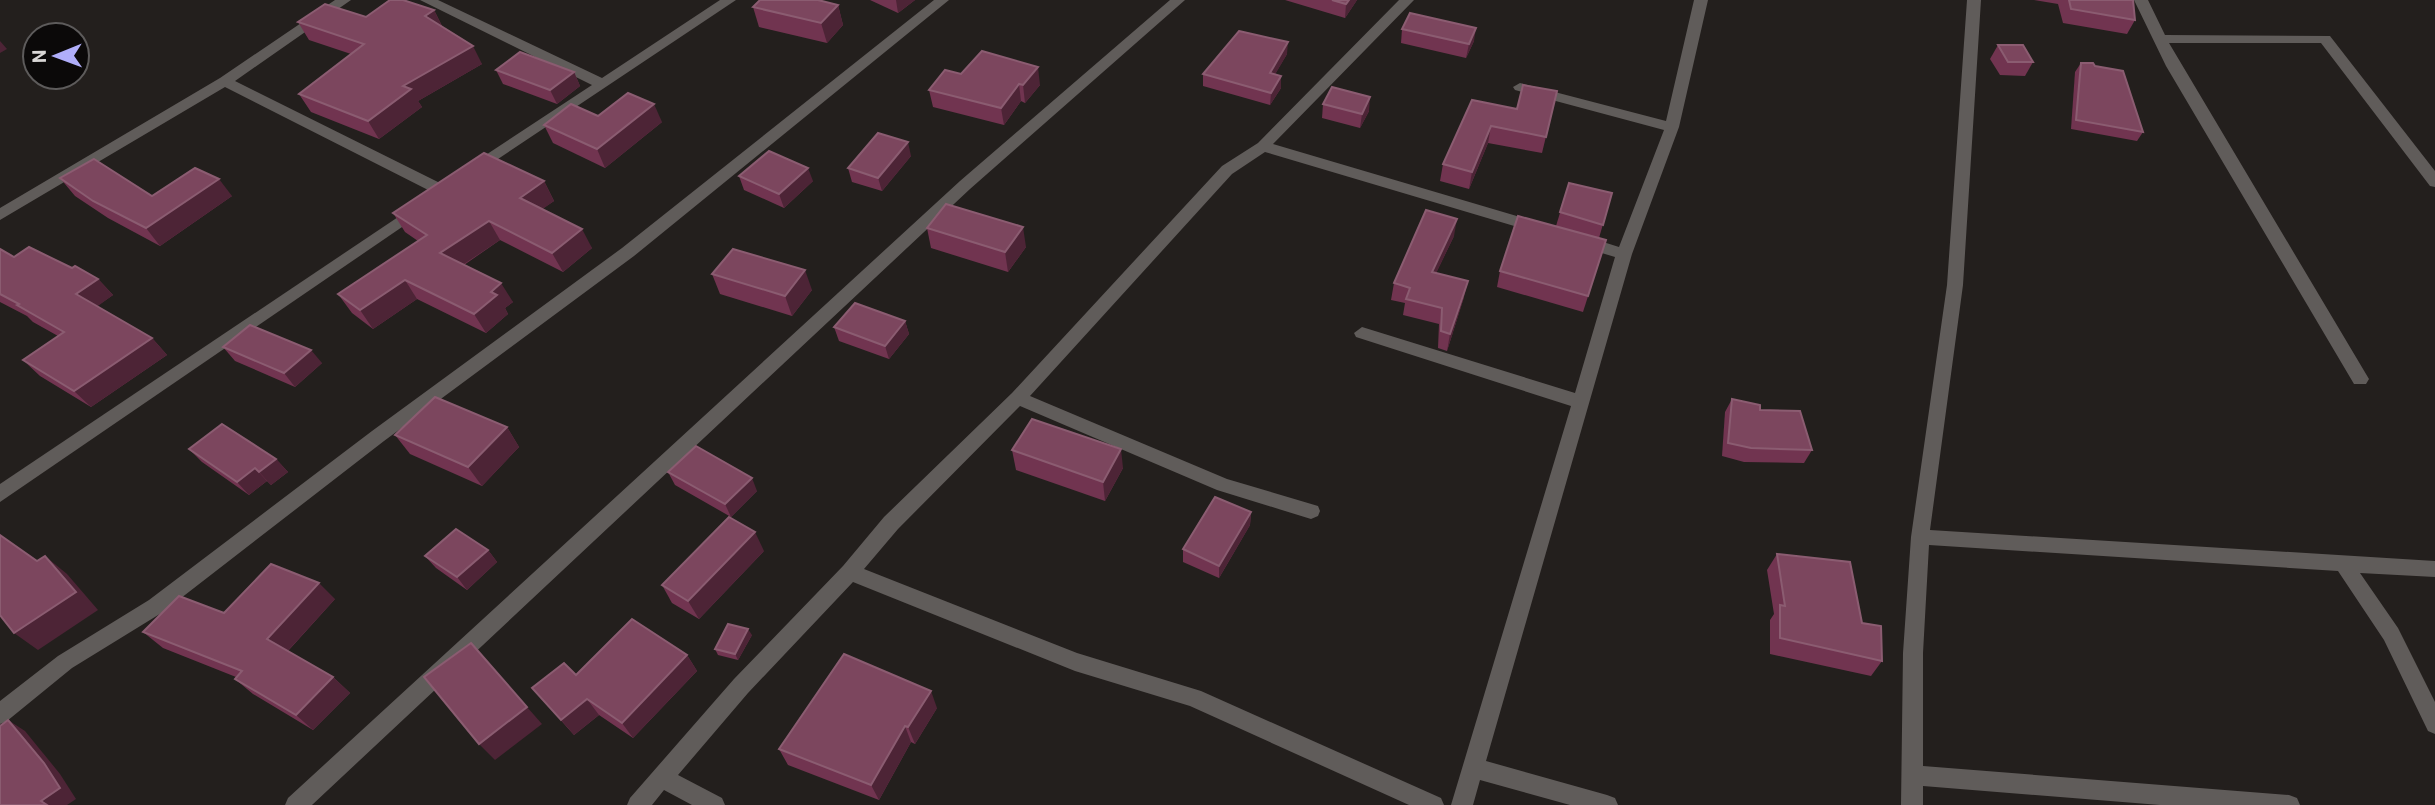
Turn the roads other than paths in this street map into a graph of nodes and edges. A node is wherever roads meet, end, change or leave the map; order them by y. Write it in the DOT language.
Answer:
graph roads {
  1 [pos="426,0"];
  2 [pos="729,0"];
  3 [pos="942,0"];
  4 [pos="1178,0"];
  5 [pos="1407,0"];
  6 [pos="1701,0"];
  7 [pos="1974,0"];
  8 [pos="2141,0"];
  9 [pos="331,2"];
  10 [pos="2158,39"];
  11 [pos="225,81"];
  12 [pos="602,84"];
  13 [pos="1520,87"];
  14 [pos="1672,127"];
  15 [pos="1263,146"];
  16 [pos="2435,182"];
  17 [pos="443,191"];
  18 [pos="0,215"];
  19 [pos="1624,254"];
  20 [pos="1362,333"];
  21 [pos="2360,379"];
  22 [pos="1018,398"];
  23 [pos="1580,400"];
  24 [pos="0,494"];
  25 [pos="1311,511"];
  26 [pos="1920,537"];
  27 [pos="2346,566"];
  28 [pos="2435,569"];
  29 [pos="850,572"];
  30 [pos="0,714"];
  31 [pos="2435,724"];
  32 [pos="1475,768"];
  33 [pos="1914,775"];
  34 [pos="663,778"];
  35 [pos="296,805"];
  36 [pos="638,805"];
  37 [pos="714,805"];
  38 [pos="1433,805"];
  39 [pos="1462,805"];
  40 [pos="1607,805"];
  41 [pos="1912,805"];
  42 [pos="2290,805"];
  1 -- 12 [label="street"];
  2 -- 12 [label="street"];
  3 -- 30 [label="street"];
  4 -- 35 [label="street"];
  5 -- 15 [label="street"];
  6 -- 14 [label="street"];
  7 -- 26 [label="street"];
  8 -- 10 [label="street"];
  9 -- 11 [label="street"];
  10 -- 16 [label="street"];
  10 -- 21 [label="street"];
  11 -- 17 [label="street"];
  11 -- 18 [label="street"];
  12 -- 17 [label="street"];
  13 -- 14 [label="street"];
  14 -- 19 [label="street"];
  15 -- 19 [label="street"];
  15 -- 22 [label="street"];
  17 -- 24 [label="street"];
  19 -- 23 [label="street"];
  20 -- 23 [label="street"];
  22 -- 25 [label="street"];
  22 -- 29 [label="street"];
  23 -- 32 [label="street"];
  26 -- 27 [label="street"];
  26 -- 33 [label="street"];
  27 -- 28 [label="street"];
  27 -- 31 [label="street"];
  29 -- 34 [label="street"];
  29 -- 38 [label="street"];
  32 -- 39 [label="street"];
  32 -- 40 [label="street"];
  33 -- 41 [label="street"];
  33 -- 42 [label="street"];
  34 -- 36 [label="street"];
  34 -- 37 [label="street"];
}
